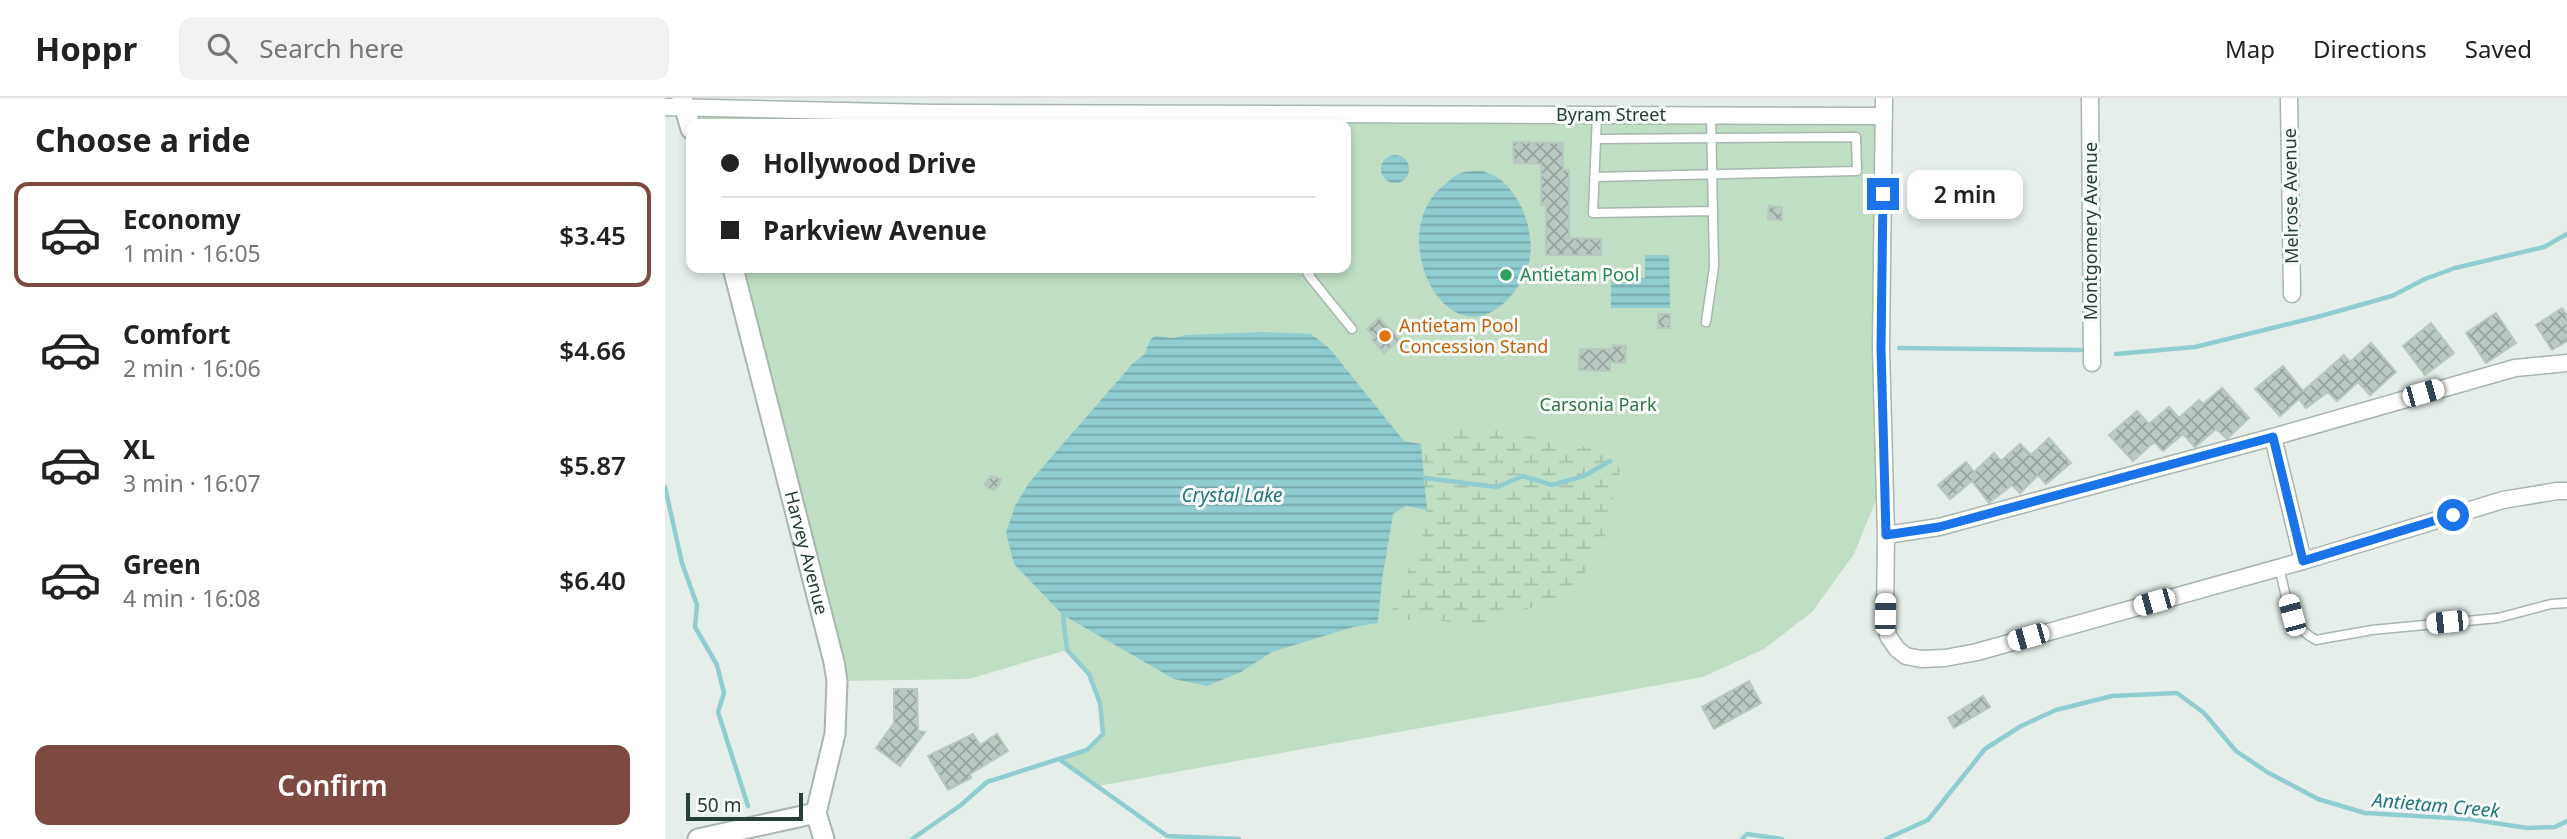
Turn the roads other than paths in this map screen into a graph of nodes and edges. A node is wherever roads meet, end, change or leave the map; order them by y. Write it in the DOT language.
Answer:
graph roads {
  1 [pos="1884,98"];
  2 [pos="2090,98"];
  3 [pos="2289,98"];
  4 [pos="677,104"];
  5 [pos="933,105"];
  6 [pos="1259,112"];
  7 [pos="1597,115"];
  8 [pos="1711,116"];
  9 [pos="1884,116"];
  10 [pos="686,120"];
  11 [pos="1712,138"];
  12 [pos="1596,139"];
  13 [pos="1711,174"];
  14 [pos="1594,177"];
  15 [pos="1713,211"];
  16 [pos="734,273"];
  17 [pos="1307,273"];
  18 [pos="1310,273"];
  19 [pos="1310,278"];
  20 [pos="2292,294"];
  21 [pos="1706,322"];
  22 [pos="1352,329"];
  23 [pos="2092,363"];
  24 [pos="2567,363"];
  25 [pos="2273,437"];
  26 [pos="2567,491"];
  27 [pos="1886,535"];
  28 [pos="2303,561"];
  29 [pos="2279,567"];
  30 [pos="2567,603"];
  31 [pos="816,813"];
  32 [pos="698,839"];
  33 [pos="824,839"];
  1 -- 9 [label="street"];
  2 -- 23 [label="street, Montgomery Avenue"];
  3 -- 20 [label="street, Melrose Avenue"];
  4 -- 5 [label="street, Byram Street"];
  4 -- 10 [label="street"];
  5 -- 6 [label="street, Byram Street"];
  6 -- 7 [label="street, Byram Street"];
  7 -- 8 [label="street, Byram Street"];
  7 -- 12 [label="lane"];
  8 -- 9 [label="street, Byram Street"];
  8 -- 11 [label="lane"];
  9 -- 27 [label="street"];
  11 -- 12 [label="lane"];
  11 -- 13 [label="lane"];
  11 -- 13 [label="lane"];
  12 -- 14 [label="lane"];
  13 -- 14 [label="lane"];
  13 -- 15 [label="lane"];
  14 -- 15 [label="lane"];
  15 -- 21 [label="lane"];
  16 -- 31 [label="street, Harvey Avenue"];
  17 -- 19 [label="lane"];
  18 -- 19 [label="lane"];
  19 -- 22 [label="lane"];
  24 -- 25 [label="street"];
  25 -- 27 [label="street"];
  25 -- 28 [label="street"];
  26 -- 28 [label="street"];
  27 -- 29 [label="street"];
  28 -- 29 [label="street"];
  29 -- 30 [label="lane"];
  31 -- 32 [label="street"];
  31 -- 33 [label="street"];
}
